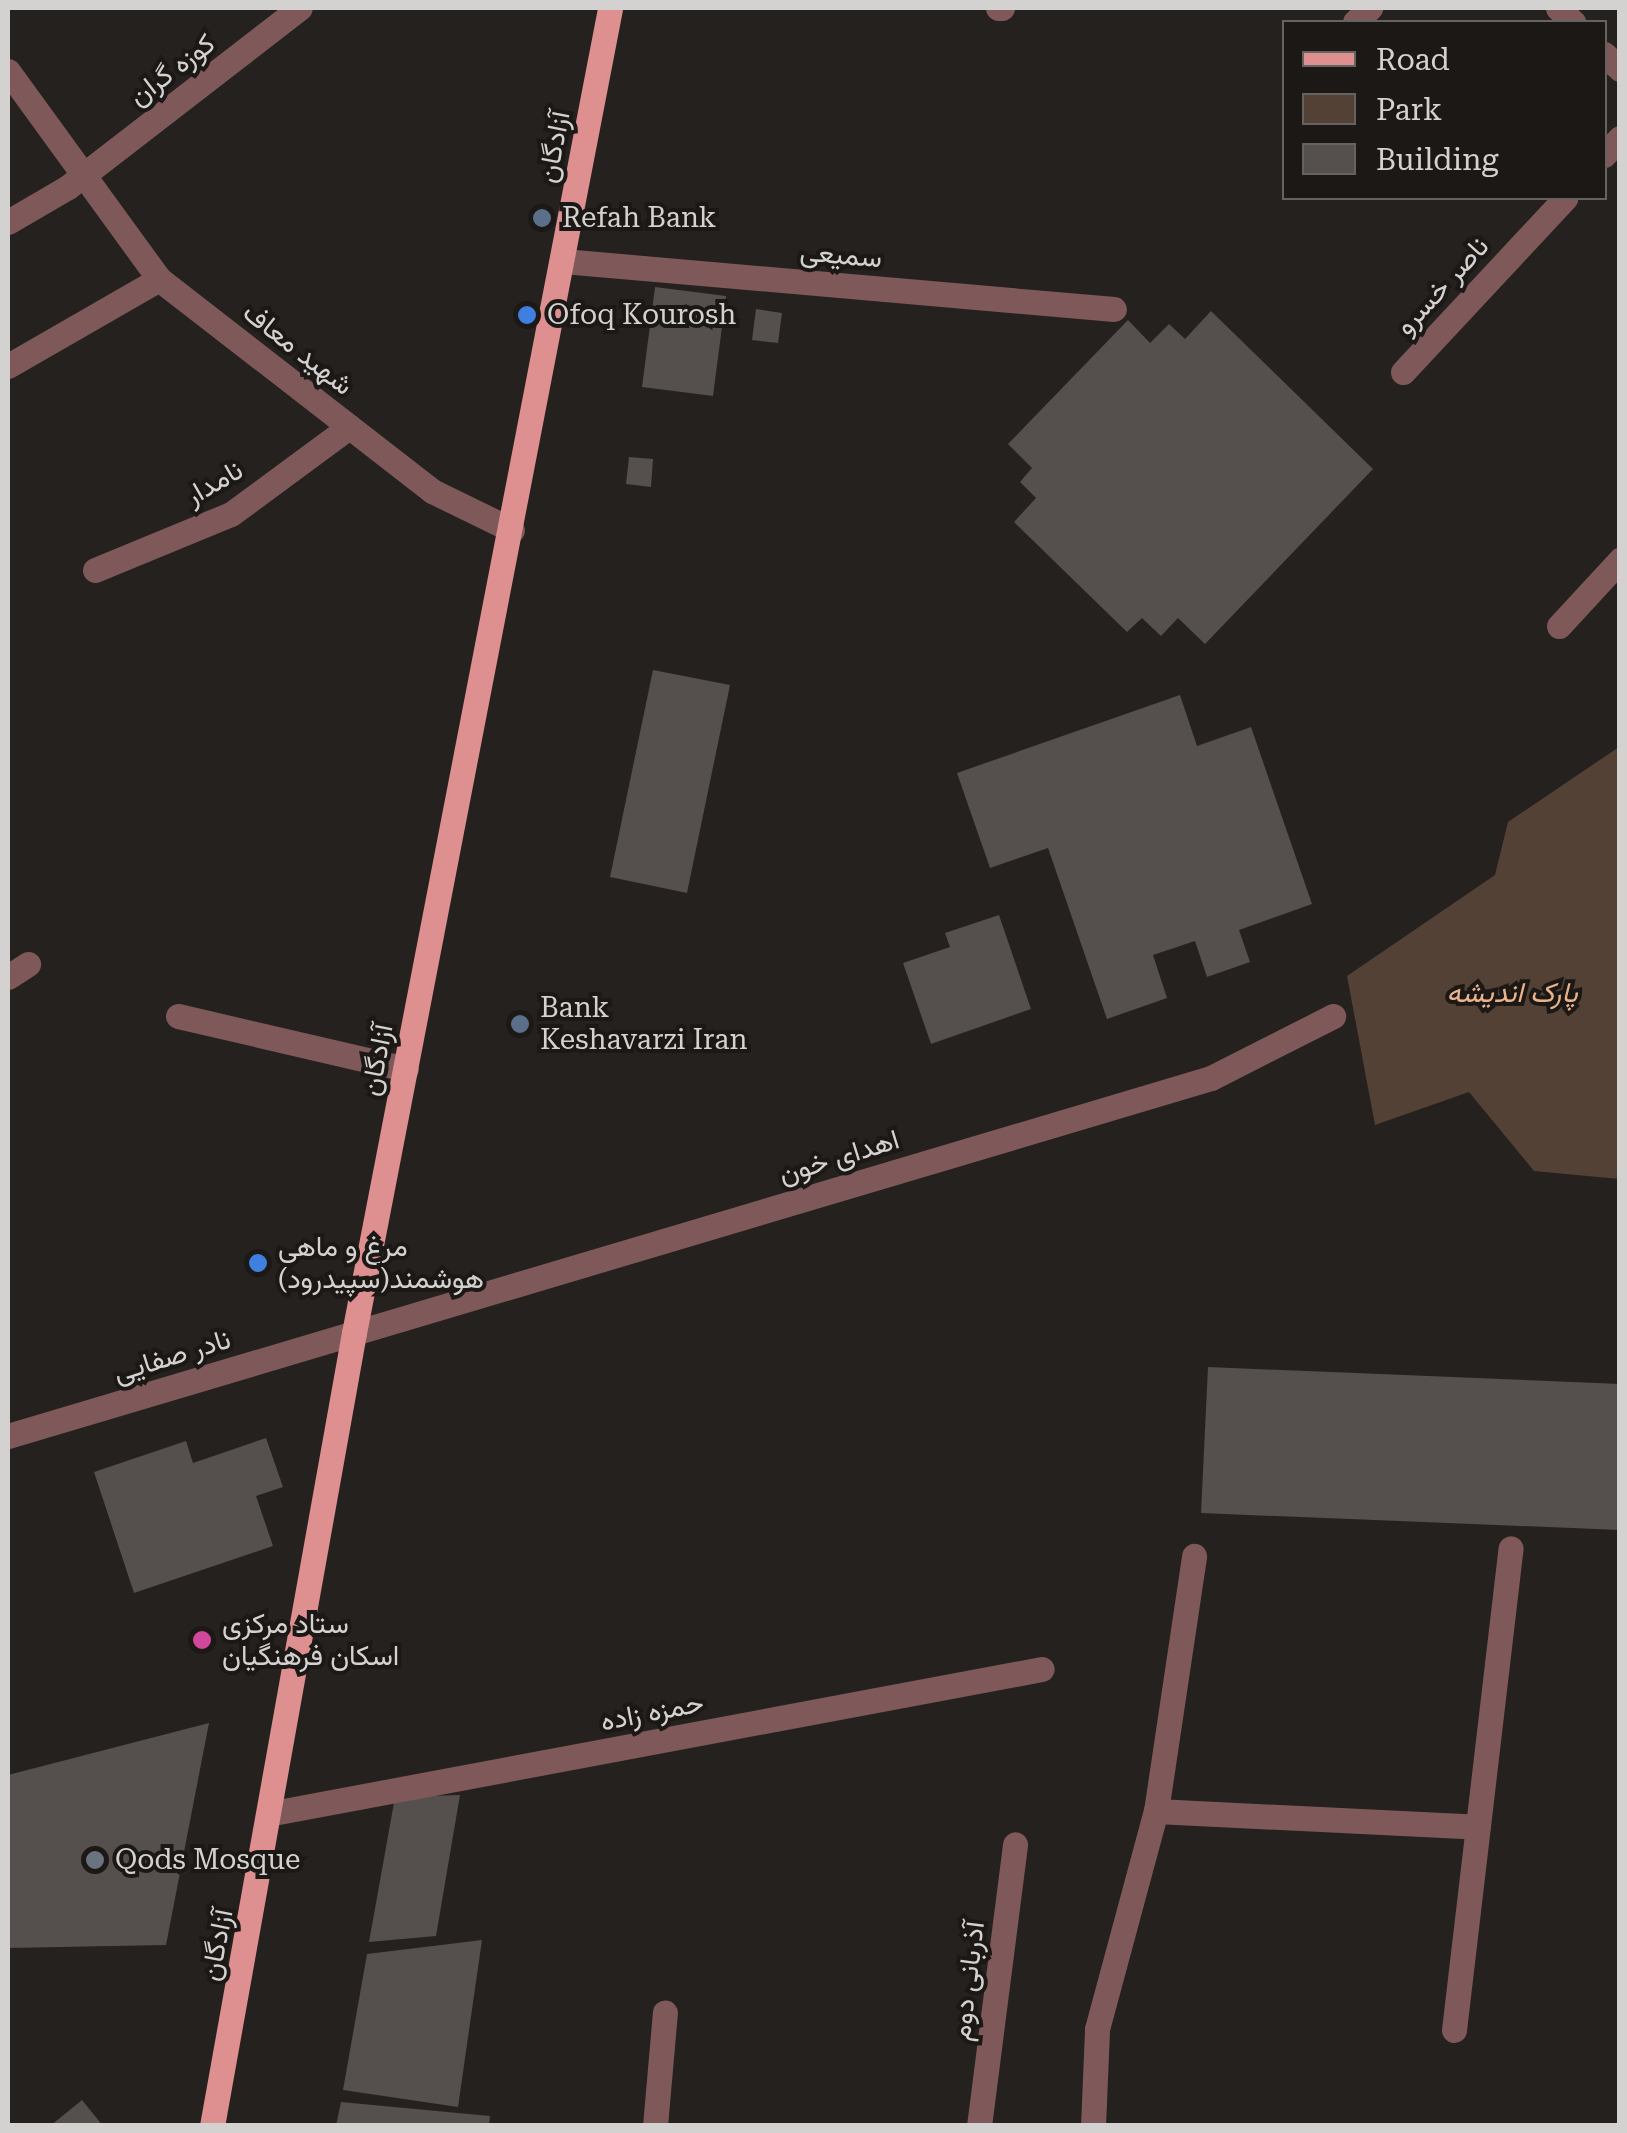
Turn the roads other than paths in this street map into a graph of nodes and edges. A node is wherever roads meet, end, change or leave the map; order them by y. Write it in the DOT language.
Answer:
graph roads {
  1 [pos="300,8"];
  2 [pos="610,8"];
  3 [pos="8,71"];
  4 [pos="79,178"];
  5 [pos="1563,200"];
  6 [pos="8,222"];
  7 [pos="562,261"];
  8 [pos="159,279"];
  9 [pos="1114,309"];
  10 [pos="8,366"];
  11 [pos="1404,372"];
  12 [pos="349,427"];
  13 [pos="512,530"];
  14 [pos="1620,560"];
  15 [pos="96,570"];
  16 [pos="1559,626"];
  17 [pos="178,1016"];
  18 [pos="1333,1016"];
  19 [pos="406,1069"];
  20 [pos="354,1333"];
  21 [pos="8,1436"];
  22 [pos="1511,1548"];
  23 [pos="1194,1556"];
  24 [pos="1042,1669"];
  25 [pos="1156,1810"];
  26 [pos="273,1813"];
  27 [pos="1478,1827"];
  28 [pos="1015,1844"];
  29 [pos="665,2012"];
  30 [pos="1454,2030"];
  31 [pos="212,2126"];
  32 [pos="654,2126"];
  33 [pos="979,2126"];
  34 [pos="1093,2126"];
  1 -- 4 [label="street, کوزه گران"];
  2 -- 7 [label="main road, آزادگان"];
  3 -- 4 [label="street"];
  4 -- 6 [label="street, کوزه گران"];
  4 -- 8 [label="street, شهید معاف"];
  5 -- 11 [label="street, ناصر خسرو"];
  7 -- 9 [label="street, سمیعی"];
  7 -- 13 [label="main road, آزادگان"];
  8 -- 10 [label="street"];
  8 -- 12 [label="street, شهید معاف"];
  12 -- 13 [label="street, شهید معاف"];
  12 -- 15 [label="street, نامدار"];
  13 -- 19 [label="main road, آزادگان"];
  14 -- 16 [label="street"];
  17 -- 19 [label="street"];
  18 -- 20 [label="street, اهدای خون"];
  19 -- 20 [label="main road, آزادگان"];
  20 -- 21 [label="street, نادر صفایی"];
  20 -- 26 [label="main road, آزادگان"];
  22 -- 27 [label="street"];
  23 -- 25 [label="street"];
  24 -- 26 [label="street, حمزه زاده"];
  25 -- 27 [label="street"];
  25 -- 34 [label="street"];
  26 -- 31 [label="main road, آزادگان"];
  27 -- 30 [label="street"];
  28 -- 33 [label="street, آذربانی دوم"];
  29 -- 32 [label="street"];
}
